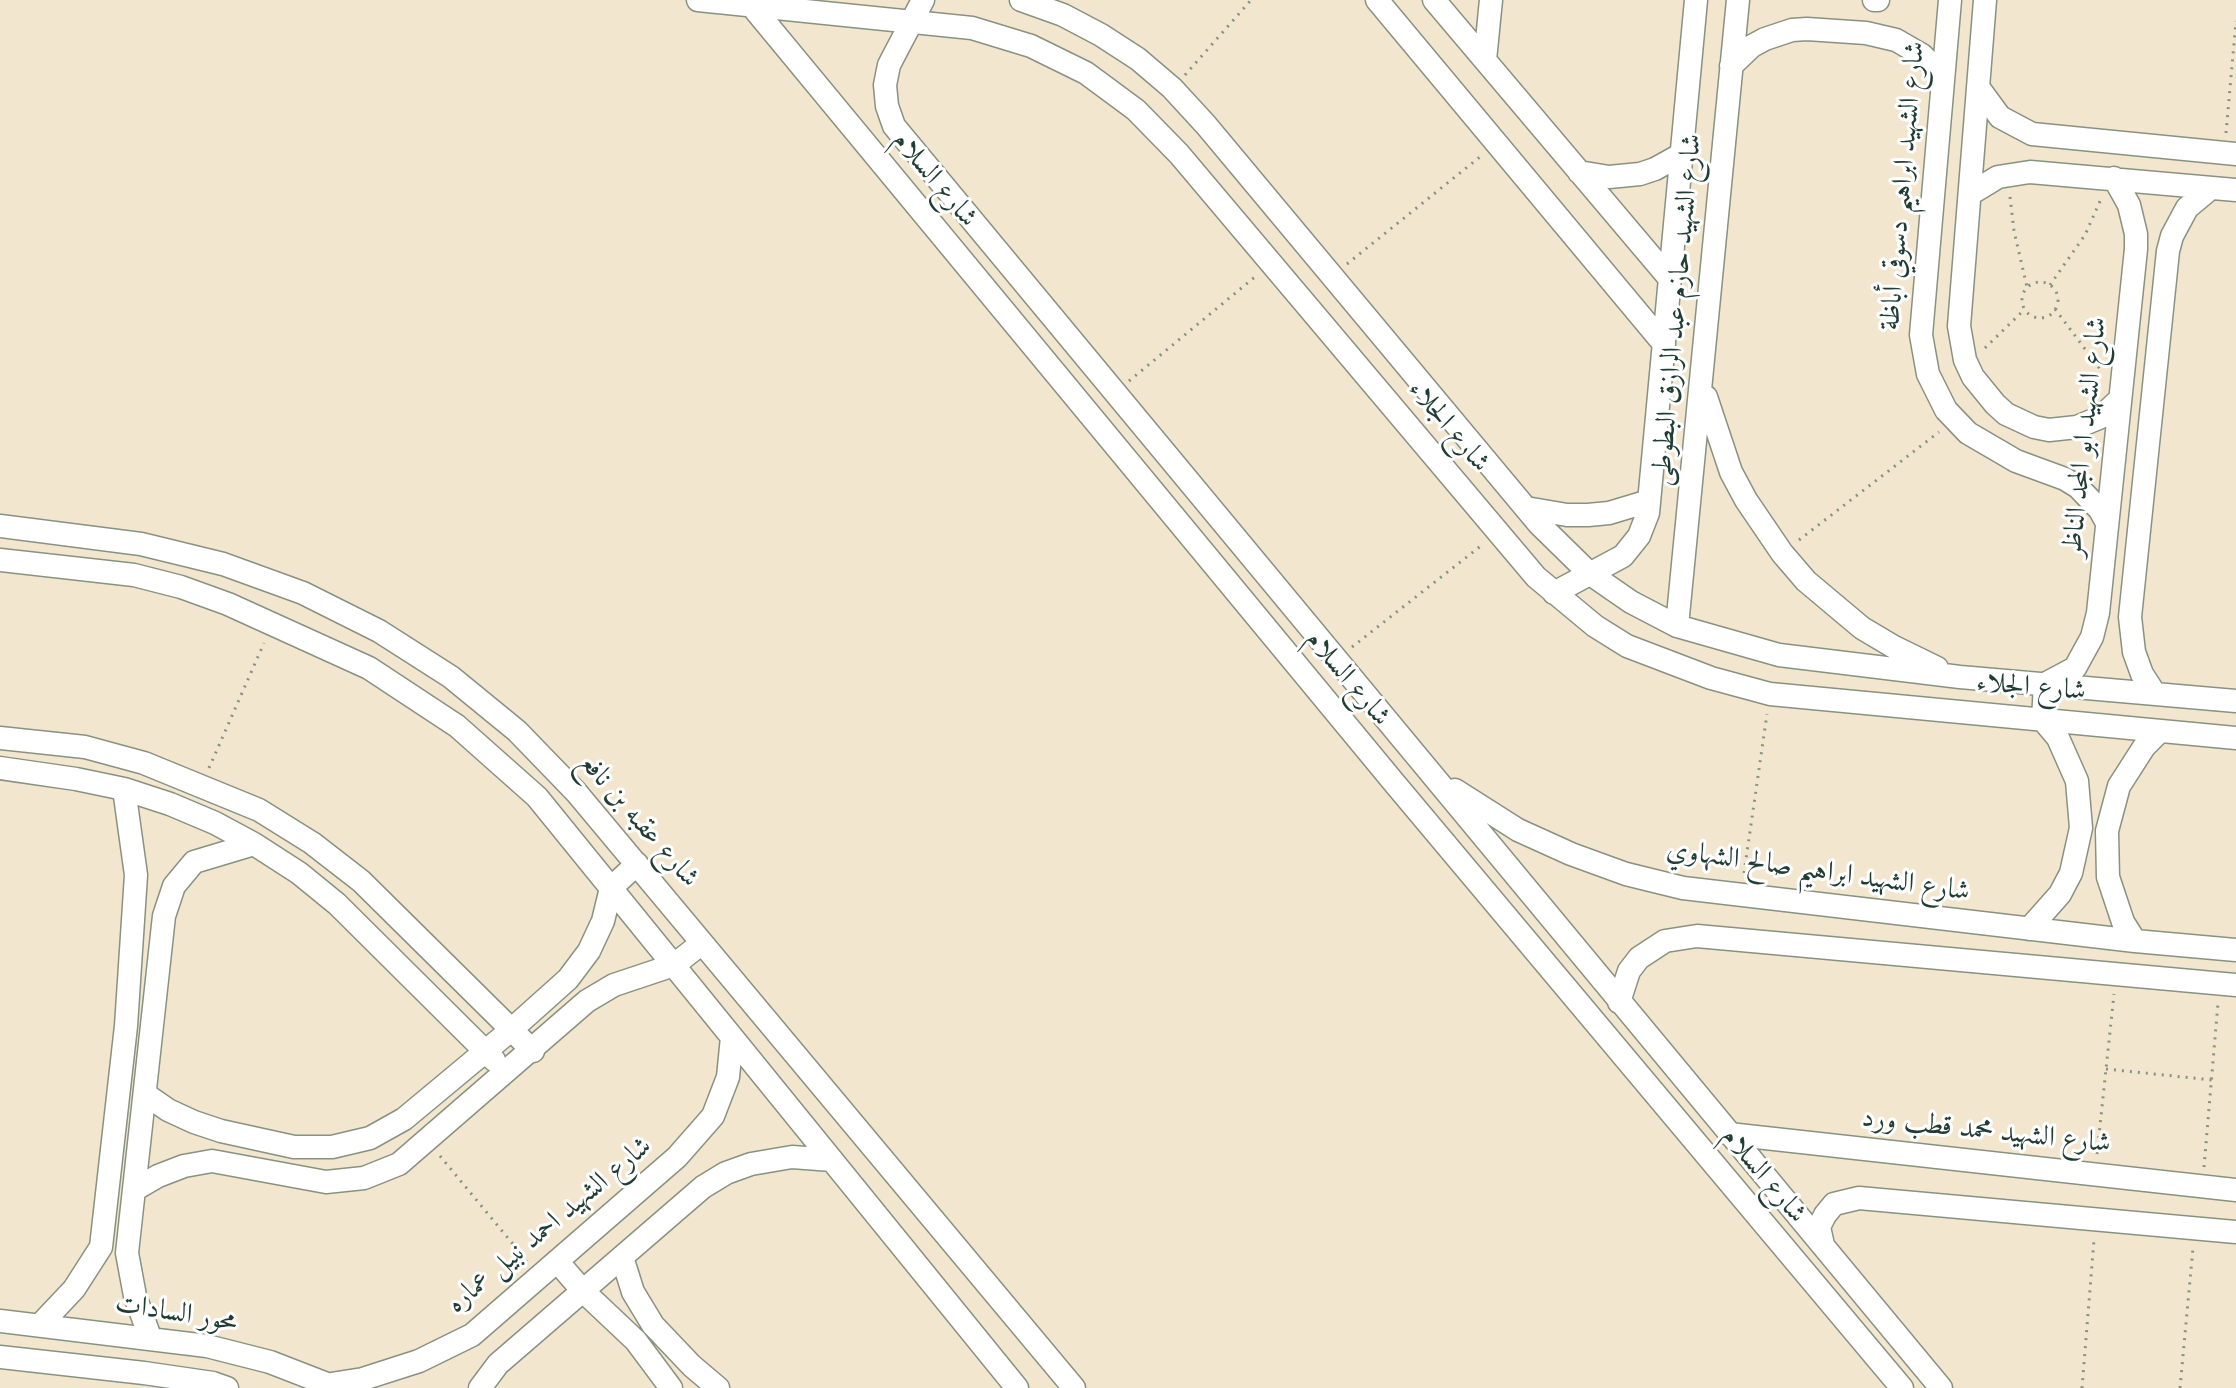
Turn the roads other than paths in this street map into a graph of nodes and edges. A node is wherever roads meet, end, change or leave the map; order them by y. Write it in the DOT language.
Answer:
graph roads {
  1 [pos="698,0"];
  2 [pos="923,0"];
  3 [pos="1024,0"];
  4 [pos="1377,0"];
  5 [pos="1434,0"];
  6 [pos="1491,0"];
  7 [pos="1696,0"];
  8 [pos="1738,0"];
  9 [pos="1950,0"];
  10 [pos="1985,0"];
  11 [pos="751,5"];
  12 [pos="911,21"];
  13 [pos="1485,60"];
  14 [pos="1731,66"];
  15 [pos="1943,77"];
  16 [pos="1978,87"];
  17 [pos="2230,153"];
  18 [pos="1682,154"];
  19 [pos="1579,172"];
  20 [pos="2111,178"];
  21 [pos="2211,188"];
  22 [pos="2236,190"];
  23 [pos="1970,194"];
  24 [pos="1670,279"];
  25 [pos="1664,344"];
  26 [pos="1702,381"];
  27 [pos="2120,399"];
  28 [pos="2026,424"];
  29 [pos="2016,461"];
  30 [pos="1649,501"];
  31 [pos="1526,508"];
  32 [pos="2107,523"];
  33 [pos="0,526"];
  34 [pos="0,560"];
  35 [pos="1589,573"];
  36 [pos="1554,593"];
  37 [pos="1677,626"];
  38 [pos="1719,640"];
  39 [pos="1960,677"];
  40 [pos="1711,678"];
  41 [pos="2045,684"];
  42 [pos="2155,694"];
  43 [pos="2236,701"];
  44 [pos="2043,720"];
  45 [pos="2160,731"];
  46 [pos="0,738"];
  47 [pos="2236,738"];
  48 [pos="1422,763"];
  49 [pos="0,768"];
  50 [pos="24,770"];
  51 [pos="0,785"];
  52 [pos="1396,785"];
  53 [pos="124,789"];
  54 [pos="254,844"];
  55 [pos="637,864"];
  56 [pos="611,888"];
  57 [pos="2029,929"];
  58 [pos="2135,941"];
  59 [pos="702,943"];
  60 [pos="2236,950"];
  61 [pos="674,965"];
  62 [pos="2228,985"];
  63 [pos="1619,1002"];
  64 [pos="511,1030"];
  65 [pos="732,1037"];
  66 [pos="486,1051"];
  67 [pos="533,1051"];
  68 [pos="506,1073"];
  69 [pos="145,1094"];
  70 [pos="1729,1134"];
  71 [pos="113,1135"];
  72 [pos="139,1139"];
  73 [pos="832,1160"];
  74 [pos="134,1190"];
  75 [pos="2236,1190"];
  76 [pos="2236,1232"];
  77 [pos="1823,1245"];
  78 [pos="622,1257"];
  79 [pos="557,1261"];
  80 [pos="582,1290"];
  81 [pos="0,1321"];
  82 [pos="40,1325"];
  83 [pos="150,1337"];
  84 [pos="0,1357"];
  85 [pos="334,1386"];
  86 [pos="227,1388"];
  87 [pos="480,1388"];
  88 [pos="671,1388"];
  89 [pos="718,1388"];
  90 [pos="1017,1388"];
  91 [pos="1074,1388"];
  92 [pos="1902,1388"];
  93 [pos="1941,1388"];
  1 -- 11 [label="street, شارع الجلاء"];
  2 -- 12 [label="street, شارع السلام"];
  3 -- 31 [label="street, شارع الجلاء"];
  4 -- 25 [label="street"];
  5 -- 13 [label="street"];
  6 -- 13 [label="street"];
  7 -- 18 [label="street, شارع الشهيد حازم عبد الرازق البطوطى"];
  8 -- 14 [label="street, شارع الشهيد حازم عبد الرازق البطوطى"];
  9 -- 15 [label="street, شارع الشهيد ابراهيم دسوقي أباظة"];
  10 -- 16 [label="street"];
  11 -- 12 [label="street, شارع الجلاء"];
  11 -- 52 [label="street, شارع السلام"];
  12 -- 36 [label="street, شارع الجلاء"];
  12 -- 48 [label="street, شارع السلام"];
  13 -- 19 [label="street"];
  14 -- 15 [label="street"];
  14 -- 26 [label="street, شارع الشهيد حازم عبد الرازق البطوطى"];
  15 -- 29 [label="street, شارع الشهيد ابراهيم دسوقي أباظة"];
  16 -- 17 [label="street"];
  16 -- 23 [label="street"];
  18 -- 19 [label="street"];
  18 -- 24 [label="street, شارع الشهيد حازم عبد الرازق البطوطى"];
  19 -- 24 [label="street"];
  20 -- 21 [label="street"];
  20 -- 23 [label="street"];
  20 -- 27 [label="street, شارع الشهيد ابو المجد الناظر"];
  21 -- 22 [label="street"];
  21 -- 42 [label="street"];
  23 -- 28 [label="street"];
  24 -- 25 [label="street, شارع الشهيد حازم عبد الرازق البطوطى"];
  25 -- 30 [label="street, شارع الشهيد حازم عبد الرازق البطوطى"];
  26 -- 37 [label="street, شارع الشهيد حازم عبد الرازق البطوطى"];
  26 -- 39 [label="street"];
  27 -- 28 [label="street"];
  27 -- 32 [label="street, شارع الشهيد ابو المجد الناظر"];
  28 -- 29 [label="street"];
  29 -- 32 [label="street, شارع الشهيد ابراهيم دسوقي أباظة"];
  30 -- 31 [label="street"];
  30 -- 35 [label="street, شارع الشهيد حازم عبد الرازق البطوطى"];
  31 -- 35 [label="street, شارع الجلاء"];
  32 -- 41 [label="street, شارع الشهيد ابو المجد الناظر"];
  33 -- 55 [label="street, شارع عقبه بن نافع"];
  34 -- 56 [label="street"];
  35 -- 36 [label="street, شارع الشهيد حازم عبد الرازق البطوطى"];
  35 -- 37 [label="street, شارع الجلاء"];
  36 -- 40 [label="street, شارع الجلاء"];
  37 -- 38 [label="street, شارع الجلاء"];
  38 -- 39 [label="street, شارع الجلاء"];
  38 -- 40 [label="street"];
  39 -- 41 [label="street, شارع الجلاء"];
  40 -- 44 [label="street, شارع الجلاء"];
  41 -- 42 [label="street, شارع الجلاء"];
  41 -- 44 [label="street"];
  42 -- 43 [label="street, شارع الجلاء"];
  44 -- 45 [label="street, شارع الجلاء"];
  44 -- 57 [label="street"];
  45 -- 47 [label="street, شارع الجلاء"];
  45 -- 58 [label="street"];
  46 -- 64 [label="street"];
  48 -- 52 [label="street"];
  48 -- 57 [label="street, شارع الشهيد ابراهيم صالح الشهاوي"];
  48 -- 63 [label="street, شارع السلام"];
  49 -- 50 [label="street"];
  50 -- 51 [label="street"];
  50 -- 53 [label="street"];
  52 -- 92 [label="street, شارع السلام"];
  53 -- 54 [label="street"];
  53 -- 71 [label="street"];
  54 -- 66 [label="street"];
  54 -- 69 [label="street"];
  55 -- 56 [label="street"];
  55 -- 59 [label="street, شارع عقبه بن نافع"];
  56 -- 61 [label="street"];
  56 -- 64 [label="street"];
  57 -- 58 [label="street, شارع الشهيد ابراهيم صالح الشهاوي"];
  58 -- 60 [label="street, شارع الشهيد ابراهيم صالح الشهاوي"];
  59 -- 61 [label="street"];
  59 -- 91 [label="street, شارع عقبه بن نافع"];
  61 -- 65 [label="street"];
  61 -- 67 [label="street"];
  62 -- 63 [label="street"];
  63 -- 70 [label="street, شارع السلام"];
  64 -- 66 [label="street"];
  64 -- 67 [label="street"];
  65 -- 73 [label="street"];
  65 -- 79 [label="street, شارع الشهيد احمد نبيل عماره"];
  66 -- 68 [label="street"];
  66 -- 69 [label="street"];
  67 -- 68 [label="street"];
  68 -- 74 [label="street"];
  69 -- 72 [label="street"];
  70 -- 75 [label="street, شارع الشهيد محمد قطب ورد"];
  70 -- 77 [label="street, شارع السلام"];
  71 -- 72 [label="street"];
  71 -- 82 [label="street"];
  72 -- 74 [label="street"];
  73 -- 78 [label="street"];
  73 -- 90 [label="street"];
  74 -- 83 [label="street"];
  76 -- 77 [label="street"];
  77 -- 93 [label="street, شارع السلام"];
  78 -- 80 [label="street"];
  78 -- 89 [label="street"];
  79 -- 80 [label="street"];
  79 -- 85 [label="street, شارع الشهيد احمد نبيل عماره"];
  80 -- 87 [label="street"];
  80 -- 88 [label="street"];
  81 -- 82 [label="street, محور السادات"];
  82 -- 83 [label="street, محور السادات"];
  83 -- 85 [label="street, محور السادات"];
  84 -- 86 [label="street"];
}
